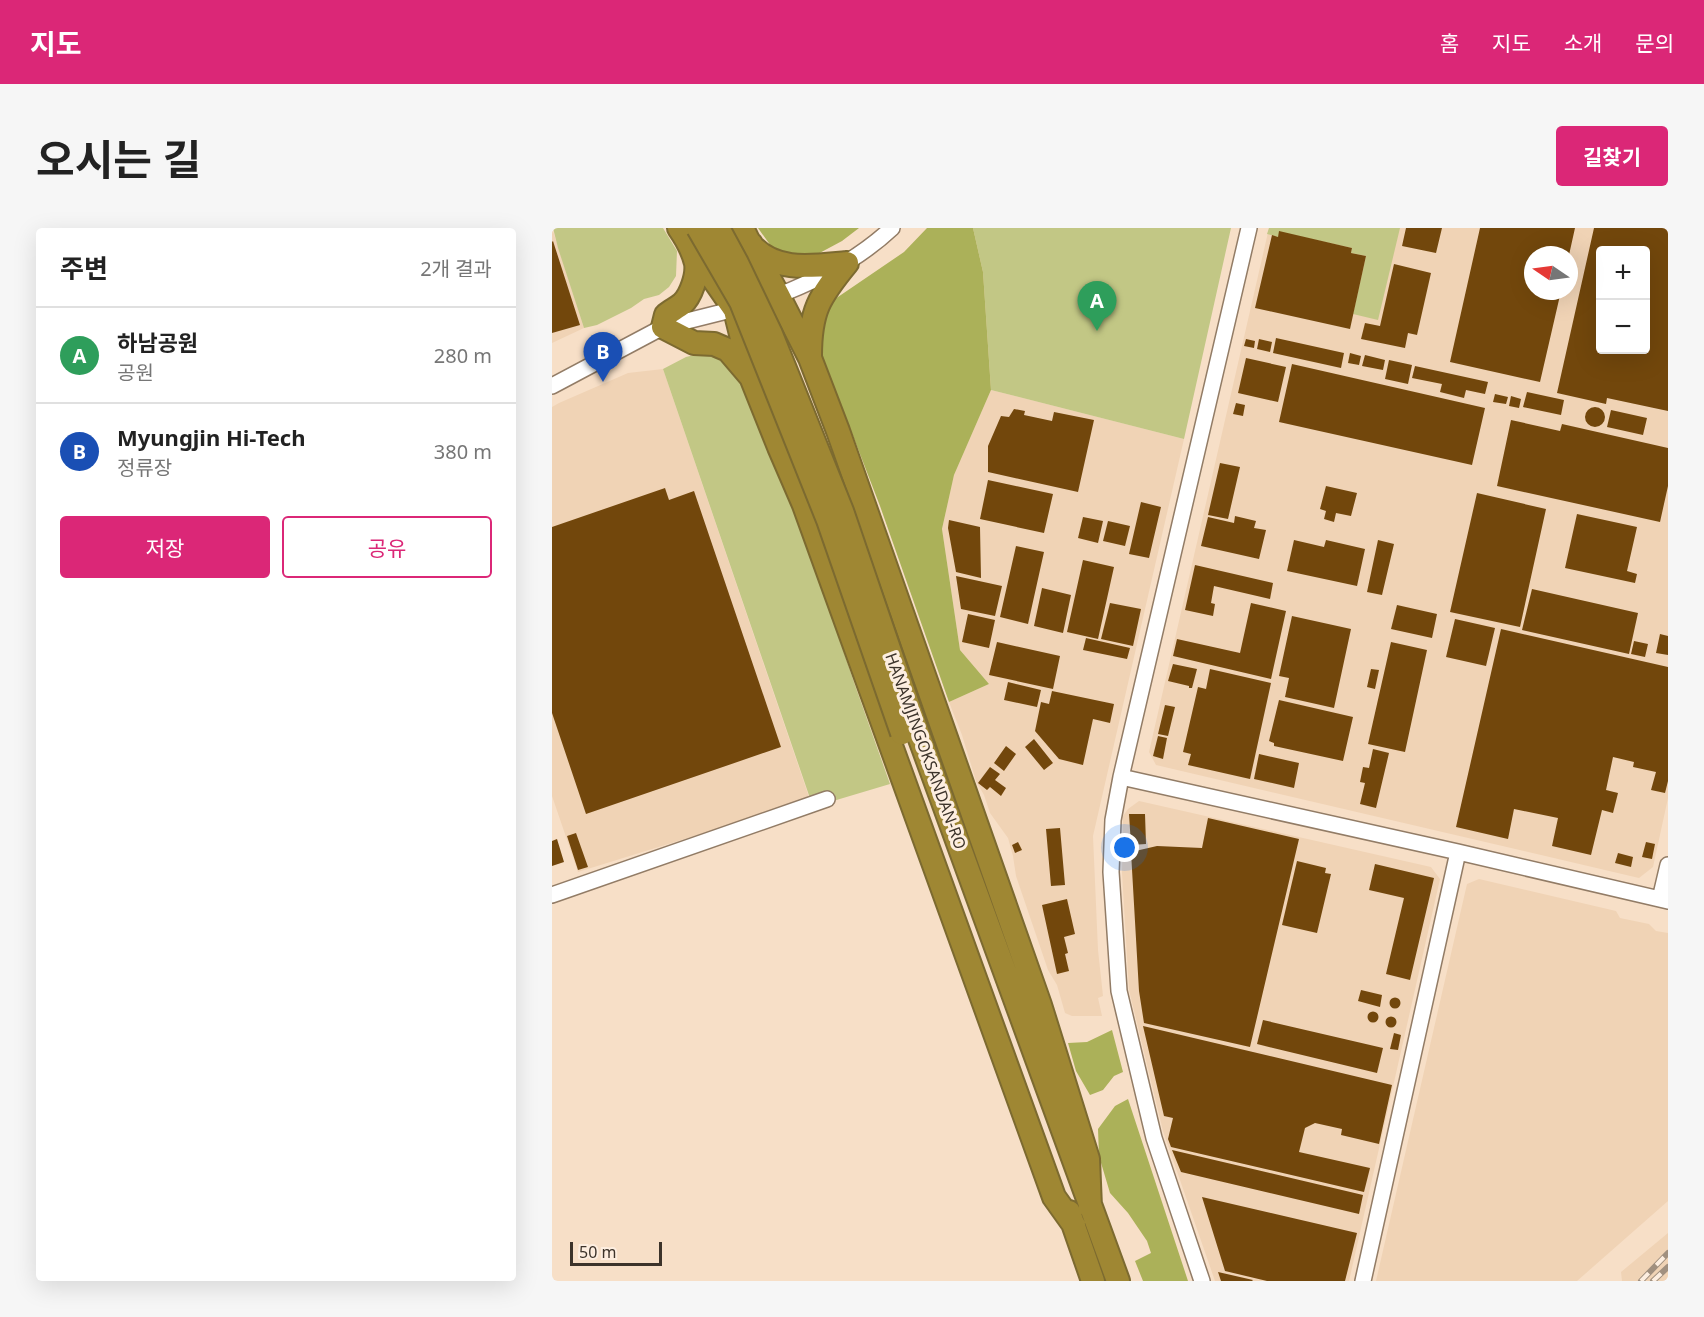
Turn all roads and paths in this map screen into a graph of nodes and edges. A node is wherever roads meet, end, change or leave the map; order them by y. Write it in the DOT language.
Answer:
graph roads {
  1 [pos="718,228"];
  2 [pos="892,228"];
  3 [pos="1249,228"];
  4 [pos="687,231"];
  5 [pos="746,236"];
  6 [pos="847,264"];
  7 [pos="778,295"];
  8 [pos="735,310"];
  9 [pos="663,327"];
  10 [pos="810,358"];
  11 [pos="751,377"];
  12 [pos="552,386"];
  13 [pos="909,731"];
  14 [pos="1122,777"];
  15 [pos="827,799"];
  16 [pos="1458,852"];
  17 [pos="1668,865"];
  18 [pos="552,895"];
  19 [pos="1664,900"];
  20 [pos="1086,1217"];
  21 [pos="1094,1281"];
  22 [pos="1118,1281"];
  23 [pos="1202,1281"];
  24 [pos="1363,1281"];
  1 -- 13 [label="highway, HANAMJINGOKSANDAN-RO, bridge"];
  2 -- 6 [label="street"];
  3 -- 14 [label="street"];
  4 -- 8 [label="highway"];
  4 -- 9 [label="highway"];
  4 -- 13 [label="highway, HANAMJINGOKSANDAN-RO, bridge"];
  5 -- 6 [label="highway"];
  5 -- 7 [label="highway"];
  6 -- 7 [label="street"];
  6 -- 10 [label="highway"];
  7 -- 8 [label="street"];
  7 -- 10 [label="highway"];
  8 -- 9 [label="street"];
  8 -- 11 [label="highway"];
  9 -- 11 [label="highway"];
  9 -- 12 [label="street"];
  10 -- 20 [label="highway"];
  11 -- 20 [label="highway"];
  13 -- 20 [label="highway, HANAMJINGOKSANDAN-RO"];
  14 -- 16 [label="street"];
  14 -- 23 [label="street"];
  15 -- 18 [label="street"];
  16 -- 19 [label="street"];
  16 -- 24 [label="street"];
  17 -- 19 [label="street"];
  20 -- 21 [label="highway, HANAMJINGOKSANDAN-RO"];
  20 -- 22 [label="highway, HANAMJINGOKSANDAN-RO"];
}
